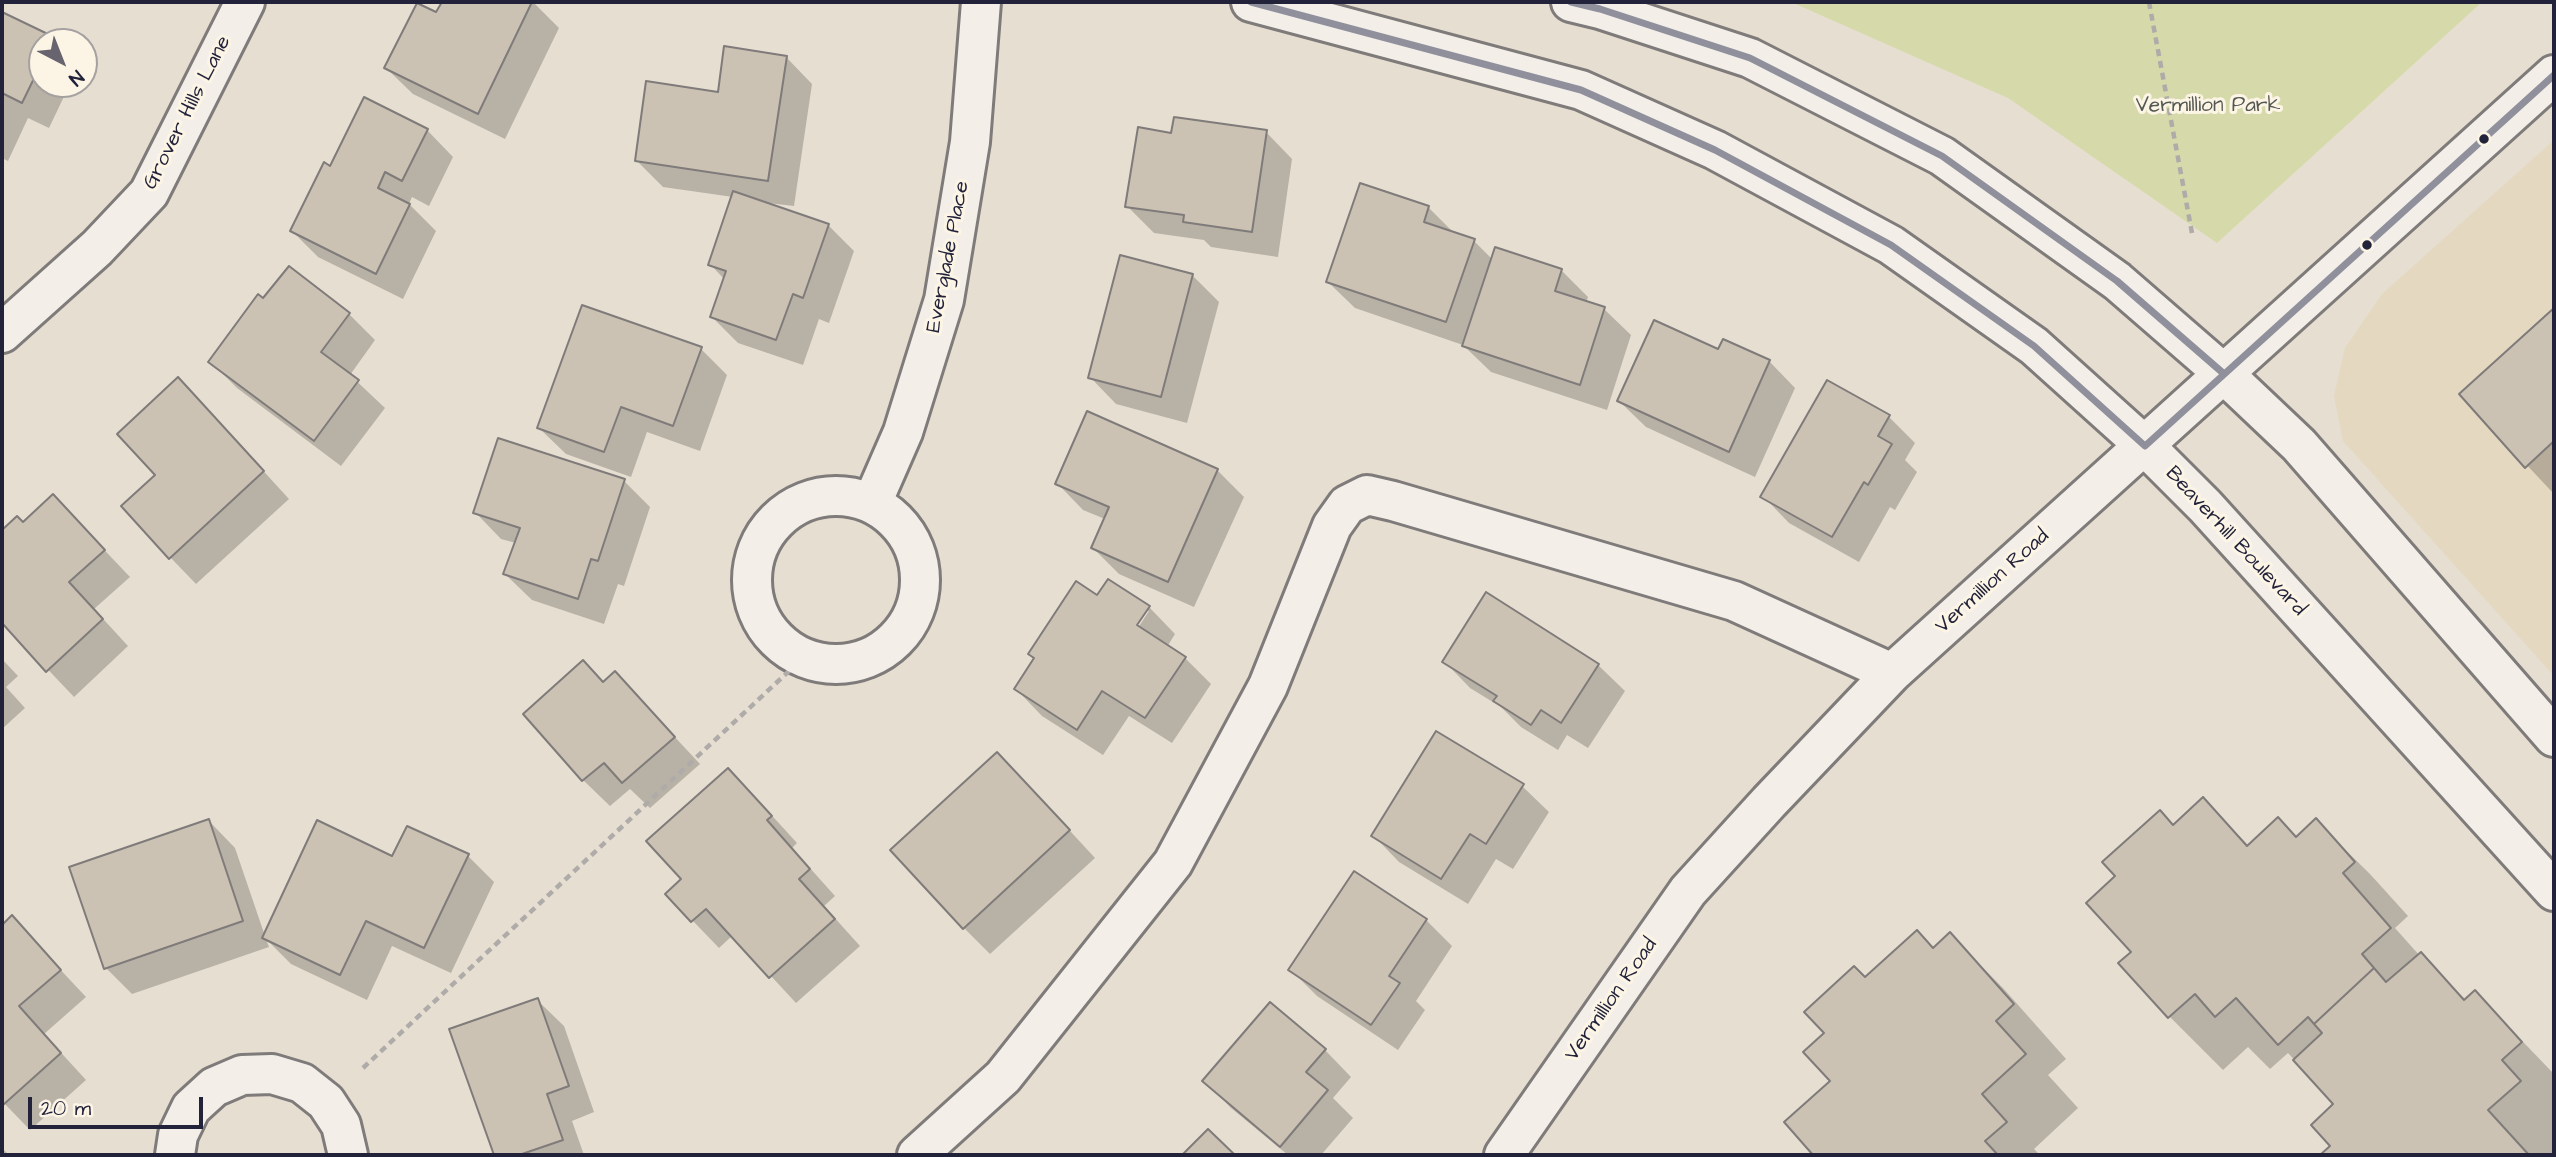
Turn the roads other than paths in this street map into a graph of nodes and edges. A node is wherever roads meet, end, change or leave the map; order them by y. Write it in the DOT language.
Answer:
graph roads {
  1 [pos="245,2"];
  2 [pos="981,2"];
  3 [pos="1251,2"];
  4 [pos="1571,2"];
  5 [pos="2554,75"];
  6 [pos="2,333"];
  7 [pos="2223,373"];
  8 [pos="2145,446"];
  9 [pos="872,503"];
  10 [pos="1892,673"];
  11 [pos="2554,737"];
  12 [pos="2554,891"];
  13 [pos="175,1155"];
  14 [pos="348,1155"];
  15 [pos="917,1155"];
  16 [pos="1504,1155"];
  1 -- 6 [label="street, Grover Hills Lane"];
  2 -- 9 [label="street, Everglade Place"];
  3 -- 8 [label="street, Beaverhill Boulevard"];
  4 -- 7 [label="street"];
  5 -- 7 [label="street, Vermillion Road"];
  7 -- 8 [label="street, Vermillion Road"];
  7 -- 11 [label="street"];
  8 -- 10 [label="street, Vermillion Road"];
  8 -- 12 [label="street, Beaverhill Boulevard"];
  9 -- 9 [label="street"];
  10 -- 15 [label="street"];
  10 -- 16 [label="street, Vermillion Road"];
  13 -- 14 [label="street"];
}
